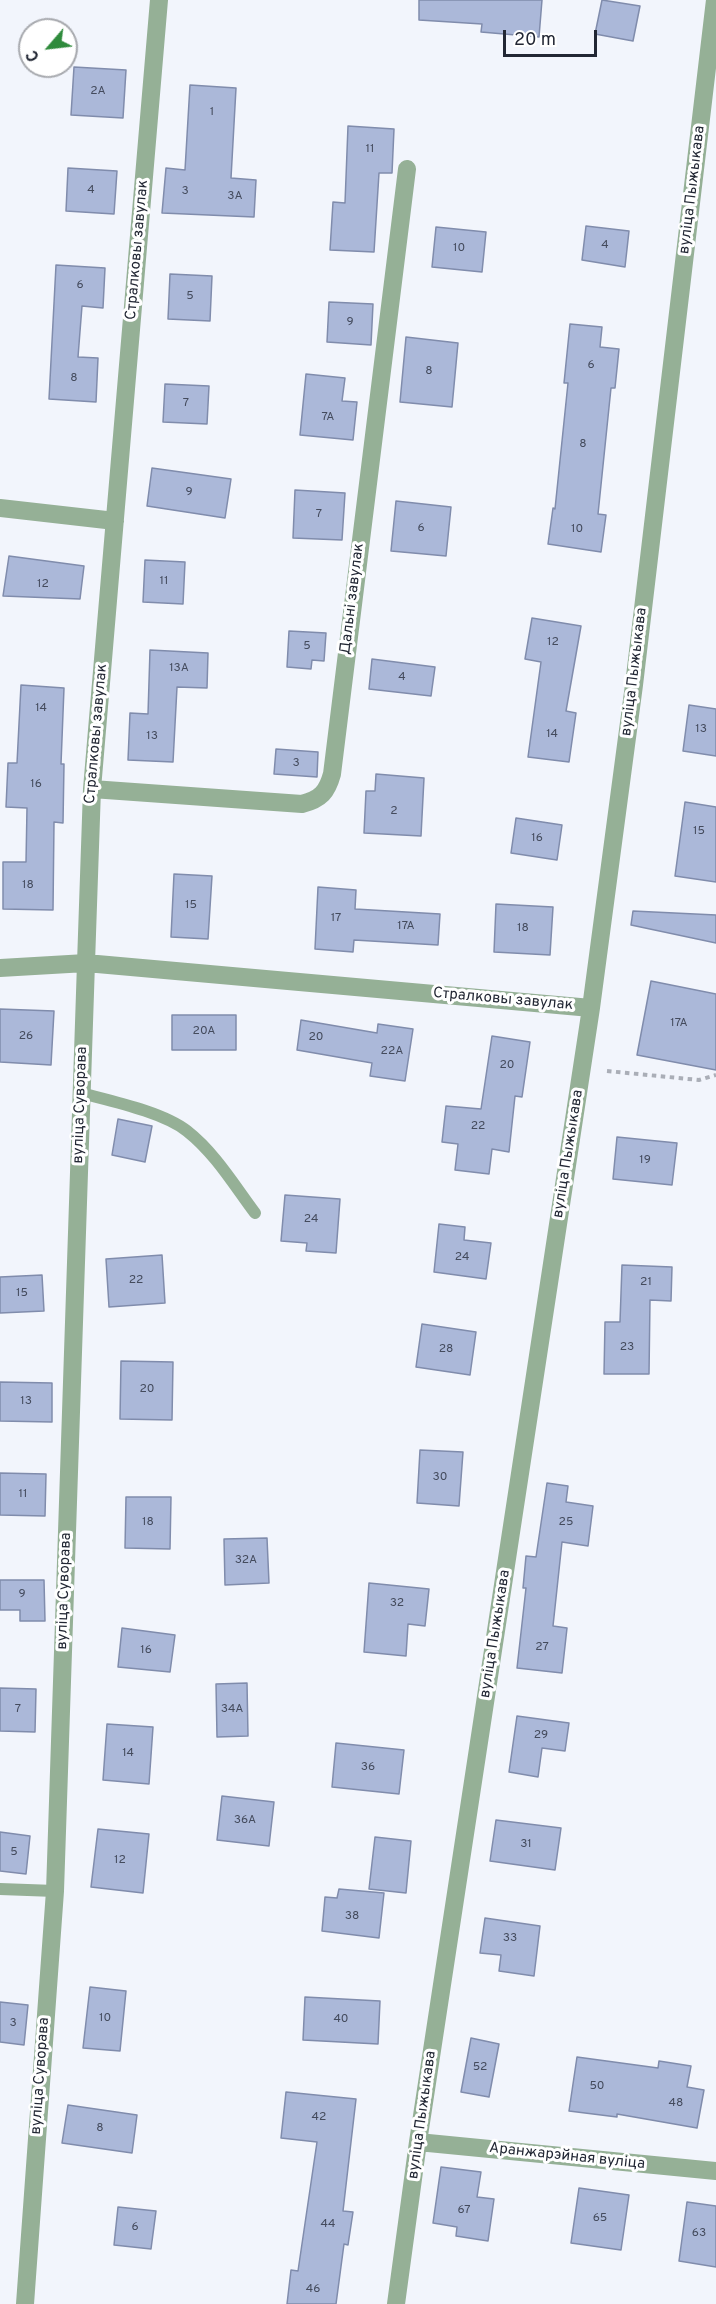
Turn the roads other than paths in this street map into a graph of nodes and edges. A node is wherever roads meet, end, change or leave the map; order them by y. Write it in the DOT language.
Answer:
graph roads {
  1 [pos="159,0"];
  2 [pos="715,0"];
  3 [pos="407,169"];
  4 [pos="0,508"];
  5 [pos="115,521"];
  6 [pos="92,789"];
  7 [pos="86,963"];
  8 [pos="0,968"];
  9 [pos="591,1008"];
  10 [pos="81,1093"];
  11 [pos="255,1213"];
  12 [pos="0,1889"];
  13 [pos="55,1891"];
  14 [pos="418,2142"];
  15 [pos="716,2171"];
  16 [pos="24,2304"];
  17 [pos="396,2304"];
  1 -- 5 [label="street, Стралковы завулак"];
  2 -- 9 [label="street, вуліца Пыжыкава"];
  3 -- 6 [label="street, Дальні завулак"];
  4 -- 5 [label="street"];
  5 -- 6 [label="street, Стралковы завулак"];
  6 -- 7 [label="street, Стралковы завулак"];
  7 -- 8 [label="street"];
  7 -- 9 [label="street, Стралковы завулак"];
  7 -- 10 [label="street, вуліца Суворава"];
  9 -- 14 [label="street, вуліца Пыжыкава"];
  10 -- 11 [label="lane"];
  10 -- 13 [label="street, вуліца Суворава"];
  12 -- 13 [label="lane"];
  13 -- 16 [label="street, вуліца Суворава"];
  14 -- 15 [label="street, Аранжарэйная вуліца"];
  14 -- 17 [label="street, вуліца Пыжыкава"];
}
